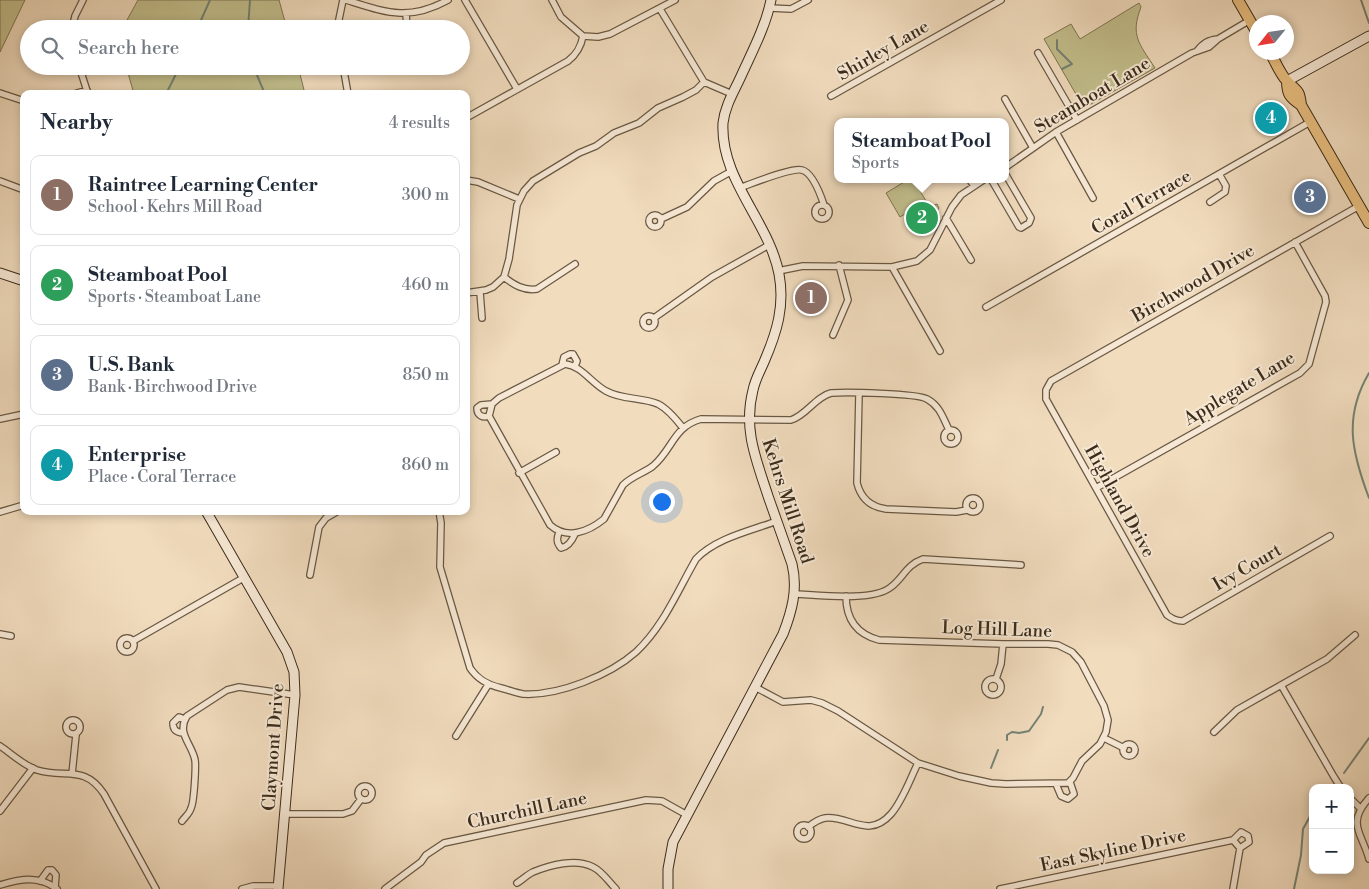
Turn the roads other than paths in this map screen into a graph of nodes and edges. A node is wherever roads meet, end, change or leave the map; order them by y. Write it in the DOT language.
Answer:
graph roads {
  1 [pos="83,0"];
  2 [pos="344,0"];
  3 [pos="448,0"];
  4 [pos="464,0"];
  5 [pos="552,0"];
  6 [pos="675,0"];
  7 [pos="808,0"];
  8 [pos="1001,0"];
  9 [pos="1238,0"];
  10 [pos="771,4"];
  11 [pos="660,9"];
  12 [pos="406,13"];
  13 [pos="1249,18"];
  14 [pos="74,20"];
  15 [pos="339,20"];
  16 [pos="407,20"];
  17 [pos="1249,21"];
  18 [pos="583,36"];
  19 [pos="1365,38"];
  20 [pos="1038,53"];
  21 [pos="1275,60"];
  22 [pos="82,75"];
  23 [pos="345,75"];
  24 [pos="1287,81"];
  25 [pos="704,82"];
  26 [pos="87,90"];
  27 [pos="347,90"];
  28 [pos="517,90"];
  29 [pos="0,93"];
  30 [pos="732,94"];
  31 [pos="831,96"];
  32 [pos="1004,99"];
  33 [pos="20,100"];
  34 [pos="470,116"];
  35 [pos="1077,120"];
  36 [pos="1310,122"];
  37 [pos="1056,132"];
  38 [pos="1033,148"];
  39 [pos="1009,165"];
  40 [pos="732,171"];
  41 [pos="1220,174"];
  42 [pos="1009,180"];
  43 [pos="0,181"];
  44 [pos="470,181"];
  45 [pos="972,183"];
  46 [pos="979,183"];
  47 [pos="993,183"];
  48 [pos="974,186"];
  49 [pos="20,188"];
  50 [pos="739,188"];
  51 [pos="1093,198"];
  52 [pos="519,200"];
  53 [pos="1210,202"];
  54 [pos="824,205"];
  55 [pos="1359,206"];
  56 [pos="946,218"];
  57 [pos="661,219"];
  58 [pos="1369,223"];
  59 [pos="1295,242"];
  60 [pos="769,245"];
  61 [pos="971,260"];
  62 [pos="575,264"];
  63 [pos="839,266"];
  64 [pos="892,267"];
  65 [pos="778,272"];
  66 [pos="0,273"];
  67 [pos="504,277"];
  68 [pos="20,280"];
  69 [pos="480,292"];
  70 [pos="470,293"];
  71 [pos="986,307"];
  72 [pos="482,318"];
  73 [pos="654,318"];
  74 [pos="833,335"];
  75 [pos="940,351"];
  76 [pos="562,365"];
  77 [pos="575,366"];
  78 [pos="1046,390"];
  79 [pos="859,394"];
  80 [pos="20,415"];
  81 [pos="0,419"];
  82 [pos="749,420"];
  83 [pos="683,428"];
  84 [pos="949,430"];
  85 [pos="556,452"];
  86 [pos="519,473"];
  87 [pos="1096,488"];
  88 [pos="20,506"];
  89 [pos="967,510"];
  90 [pos="0,512"];
  91 [pos="208,515"];
  92 [pos="331,515"];
  93 [pos="440,515"];
  94 [pos="777,521"];
  95 [pos="559,532"];
  96 [pos="574,534"];
  97 [pos="1330,536"];
  98 [pos="1022,565"];
  99 [pos="310,575"];
  100 [pos="244,577"];
  101 [pos="794,594"];
  102 [pos="846,596"];
  103 [pos="1177,621"];
  104 [pos="0,634"];
  105 [pos="11,636"];
  106 [pos="1355,636"];
  107 [pos="134,641"];
  108 [pos="1003,644"];
  109 [pos="996,680"];
  110 [pos="488,685"];
  111 [pos="1281,685"];
  112 [pos="755,687"];
  113 [pos="295,695"];
  114 [pos="186,718"];
  115 [pos="1214,732"];
  116 [pos="183,733"];
  117 [pos="76,735"];
  118 [pos="456,736"];
  119 [pos="1104,738"];
  120 [pos="0,746"];
  121 [pos="1124,748"];
  122 [pos="918,762"];
  123 [pos="32,768"];
  124 [pos="72,774"];
  125 [pos="1070,782"];
  126 [pos="1056,784"];
  127 [pos="1339,784"];
  128 [pos="1369,798"];
  129 [pos="361,799"];
  130 [pos="1354,802"];
  131 [pos="1360,808"];
  132 [pos="0,812"];
  133 [pos="284,814"];
  134 [pos="687,815"];
  135 [pos="182,821"];
  136 [pos="808,827"];
  137 [pos="1234,840"];
  138 [pos="1240,848"];
  139 [pos="1369,859"];
  140 [pos="40,881"];
  141 [pos="517,883"];
  142 [pos="0,885"];
  143 [pos="56,888"];
  144 [pos="278,888"];
  145 [pos="156,889"];
  146 [pos="242,889"];
  147 [pos="385,889"];
  148 [pos="616,889"];
  149 [pos="668,889"];
  150 [pos="1000,889"];
  151 [pos="1233,889"];
  1 -- 14 [label="street"];
  2 -- 12 [label="street"];
  2 -- 15 [label="street"];
  3 -- 12 [label="street"];
  4 -- 28 [label="street"];
  5 -- 18 [label="street"];
  6 -- 11 [label="street"];
  7 -- 10 [label="street"];
  8 -- 31 [label="street, Shirley Lane"];
  9 -- 13 [label="highway"];
  10 -- 30 [label="street, Kehrs Mill Road"];
  11 -- 18 [label="street"];
  11 -- 25 [label="street"];
  12 -- 16 [label="street"];
  17 -- 35 [label="street, Steamboat Lane"];
  18 -- 28 [label="street"];
  19 -- 24 [label="street"];
  20 -- 35 [label="street"];
  21 -- 24 [label="highway"];
  22 -- 26 [label="street"];
  23 -- 27 [label="street"];
  24 -- 36 [label="highway"];
  25 -- 30 [label="street"];
  25 -- 52 [label="street"];
  28 -- 34 [label="street"];
  29 -- 33 [label="street"];
  30 -- 40 [label="street, Kehrs Mill Road"];
  32 -- 38 [label="street"];
  35 -- 37 [label="street, Steamboat Lane"];
  36 -- 41 [label="street, Coral Terrace"];
  36 -- 55 [label="highway"];
  37 -- 38 [label="street, Steamboat Lane"];
  37 -- 51 [label="street"];
  38 -- 39 [label="street, Steamboat Lane"];
  40 -- 50 [label="street, Kehrs Mill Road"];
  40 -- 57 [label="street"];
  41 -- 53 [label="street"];
  41 -- 71 [label="street, Coral Terrace"];
  42 -- 47 [label="street"];
  43 -- 49 [label="street"];
  44 -- 52 [label="street"];
  45 -- 48 [label="street"];
  46 -- 48 [label="street"];
  48 -- 56 [label="street"];
  50 -- 54 [label="street"];
  50 -- 60 [label="street, Kehrs Mill Road"];
  52 -- 67 [label="street"];
  55 -- 58 [label="highway"];
  55 -- 59 [label="street, Birchwood Drive"];
  56 -- 61 [label="street"];
  56 -- 64 [label="street"];
  59 -- 78 [label="street, Birchwood Drive"];
  59 -- 87 [label="street, Applegate Lane"];
  60 -- 65 [label="street, Kehrs Mill Road"];
  60 -- 73 [label="street"];
  62 -- 67 [label="street"];
  63 -- 64 [label="street"];
  63 -- 65 [label="street"];
  63 -- 74 [label="street"];
  64 -- 75 [label="street"];
  65 -- 82 [label="street, Kehrs Mill Road"];
  66 -- 68 [label="street"];
  67 -- 69 [label="street"];
  69 -- 70 [label="street"];
  69 -- 72 [label="street"];
  76 -- 77 [label="street"];
  76 -- 77 [label="street"];
  76 -- 86 [label="street"];
  77 -- 83 [label="street"];
  78 -- 87 [label="street, Highland Drive"];
  79 -- 82 [label="street"];
  79 -- 84 [label="street"];
  79 -- 89 [label="street"];
  80 -- 81 [label="street"];
  82 -- 83 [label="street"];
  82 -- 94 [label="street, Kehrs Mill Road"];
  83 -- 96 [label="street"];
  85 -- 86 [label="street"];
  86 -- 95 [label="street"];
  87 -- 103 [label="street, Highland Drive"];
  88 -- 90 [label="street"];
  91 -- 100 [label="street, Claymont Drive"];
  92 -- 99 [label="street"];
  93 -- 110 [label="street"];
  94 -- 101 [label="street, Kehrs Mill Road"];
  94 -- 110 [label="street"];
  95 -- 96 [label="street"];
  95 -- 96 [label="street"];
  97 -- 103 [label="street, Ivy Court"];
  98 -- 102 [label="street"];
  100 -- 107 [label="street"];
  100 -- 113 [label="street, Claymont Drive"];
  101 -- 102 [label="street"];
  101 -- 112 [label="street, Kehrs Mill Road"];
  102 -- 108 [label="street, Log Hill Lane"];
  104 -- 105 [label="street"];
  106 -- 111 [label="street"];
  108 -- 109 [label="street"];
  108 -- 119 [label="street, Log Hill Lane"];
  110 -- 118 [label="street"];
  111 -- 115 [label="street"];
  111 -- 127 [label="street"];
  112 -- 122 [label="street"];
  112 -- 134 [label="street, Kehrs Mill Road"];
  113 -- 114 [label="street"];
  113 -- 133 [label="street, Claymont Drive"];
  114 -- 116 [label="street"];
  114 -- 116 [label="street"];
  116 -- 135 [label="street"];
  117 -- 124 [label="street"];
  119 -- 121 [label="street"];
  119 -- 125 [label="street"];
  120 -- 123 [label="street"];
  122 -- 126 [label="street"];
  122 -- 136 [label="street"];
  123 -- 124 [label="street"];
  123 -- 132 [label="street"];
  124 -- 145 [label="street"];
  125 -- 126 [label="street"];
  125 -- 126 [label="street"];
  128 -- 131 [label="street"];
  129 -- 133 [label="street"];
  130 -- 131 [label="street"];
  131 -- 139 [label="street"];
  133 -- 144 [label="street, Claymont Drive"];
  134 -- 147 [label="street, Churchill Lane"];
  134 -- 149 [label="street, Kehrs Mill Road"];
  137 -- 138 [label="street"];
  137 -- 138 [label="street, East Skyline Drive"];
  137 -- 150 [label="street, East Skyline Drive"];
  138 -- 151 [label="street"];
  140 -- 142 [label="street"];
  140 -- 143 [label="street"];
  140 -- 143 [label="street"];
  141 -- 148 [label="street"];
  144 -- 146 [label="street"];
}
